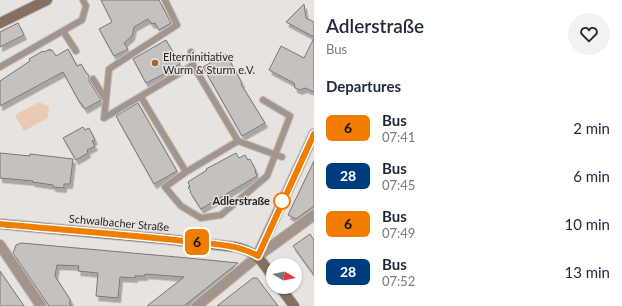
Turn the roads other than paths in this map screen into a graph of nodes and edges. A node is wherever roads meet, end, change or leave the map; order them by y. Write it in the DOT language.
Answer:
graph roads {
  1 [pos="47,0"];
  2 [pos="83,0"];
  3 [pos="165,0"];
  4 [pos="0,23"];
  5 [pos="64,31"];
  6 [pos="76,51"];
  7 [pos="191,52"];
  8 [pos="193,65"];
  9 [pos="0,67"];
  10 [pos="93,79"];
  11 [pos="141,96"];
  12 [pos="106,100"];
  13 [pos="263,100"];
  14 [pos="314,134"];
  15 [pos="238,141"];
  16 [pos="275,155"];
  17 [pos="282,157"];
  18 [pos="186,172"];
  19 [pos="314,215"];
  20 [pos="0,224"];
  21 [pos="0,245"];
  22 [pos="258,256"];
  23 [pos="266,267"];
  24 [pos="285,294"];
  25 [pos="41,306"];
  26 [pos="197,306"];
  27 [pos="294,306"];
  1 -- 4 [label="street"];
  2 -- 5 [label="lane"];
  3 -- 12 [label="lane"];
  5 -- 6 [label="lane"];
  5 -- 9 [label="lane"];
  7 -- 8 [label="lane"];
  8 -- 11 [label="lane"];
  8 -- 15 [label="lane"];
  10 -- 12 [label="lane"];
  11 -- 12 [label="lane"];
  11 -- 18 [label="lane"];
  13 -- 16 [label="lane"];
  14 -- 22 [label="street"];
  15 -- 16 [label="lane"];
  15 -- 18 [label="lane"];
  16 -- 17 [label="lane"];
  16 -- 18 [label="lane"];
  19 -- 22 [label="street"];
  20 -- 22 [label="street, Schwalbacher Straße"];
  21 -- 25 [label="street"];
  22 -- 23 [label="street"];
  22 -- 26 [label="street"];
  24 -- 27 [label="street"];
}
